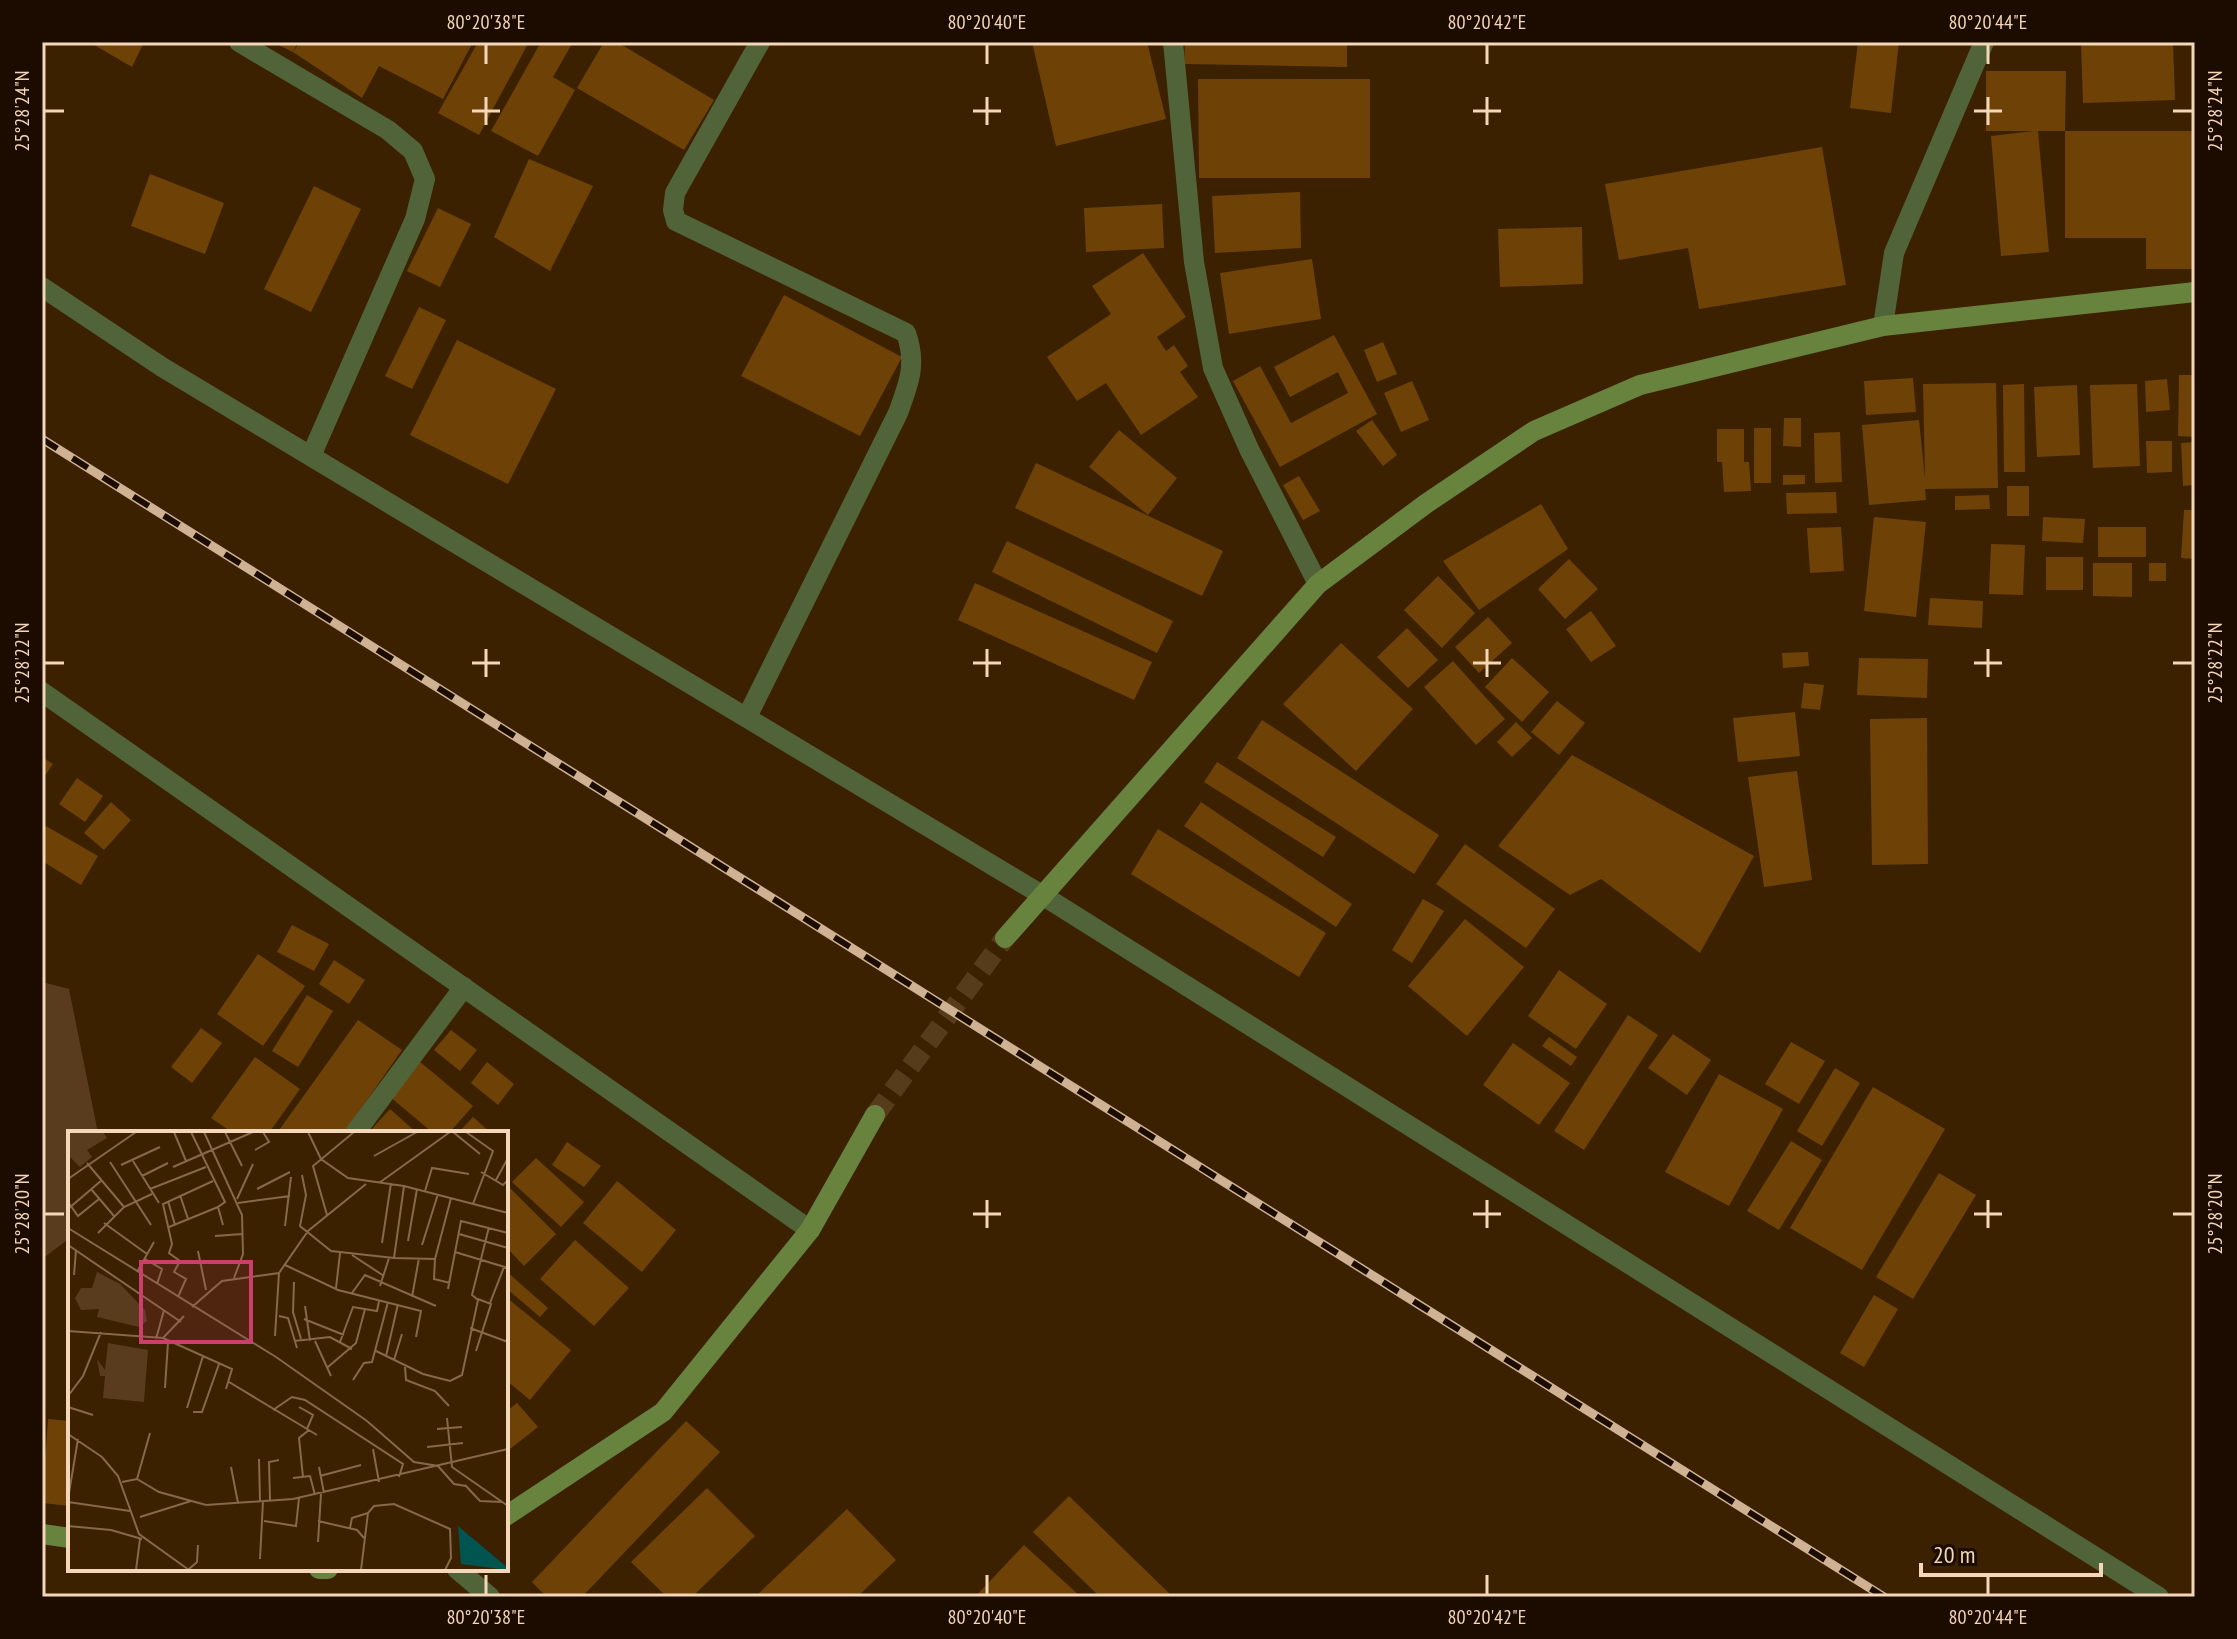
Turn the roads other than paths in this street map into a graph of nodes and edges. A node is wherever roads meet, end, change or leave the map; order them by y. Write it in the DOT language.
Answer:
graph roads {
  1 [pos="239,42"];
  2 [pos="760,42"];
  3 [pos="1173,42"];
  4 [pos="1984,42"];
  5 [pos="42,287"];
  6 [pos="2195,292"];
  7 [pos="1883,326"];
  8 [pos="311,456"];
  9 [pos="1318,584"];
  10 [pos="42,692"];
  11 [pos="747,717"];
  12 [pos="1042,895"];
  13 [pos="1005,938"];
  14 [pos="464,987"];
  15 [pos="875,1115"];
  16 [pos="356,1131"];
  17 [pos="810,1230"];
  18 [pos="508,1515"];
  19 [pos="42,1534"];
  20 [pos="68,1538"];
  21 [pos="459,1571"];
  22 [pos="490,1597"];
  23 [pos="2159,1597"];
  1 -- 8 [label="street"];
  2 -- 11 [label="street"];
  3 -- 9 [label="street"];
  4 -- 7 [label="street"];
  5 -- 8 [label="street"];
  6 -- 7 [label="street"];
  7 -- 9 [label="street"];
  8 -- 11 [label="street"];
  9 -- 12 [label="street"];
  10 -- 14 [label="street"];
  11 -- 12 [label="street"];
  12 -- 13 [label="street"];
  12 -- 23 [label="street"];
  14 -- 16 [label="street"];
  14 -- 17 [label="street"];
  15 -- 17 [label="street"];
  17 -- 18 [label="street"];
  19 -- 20 [label="street"];
  21 -- 22 [label="street"];
}
